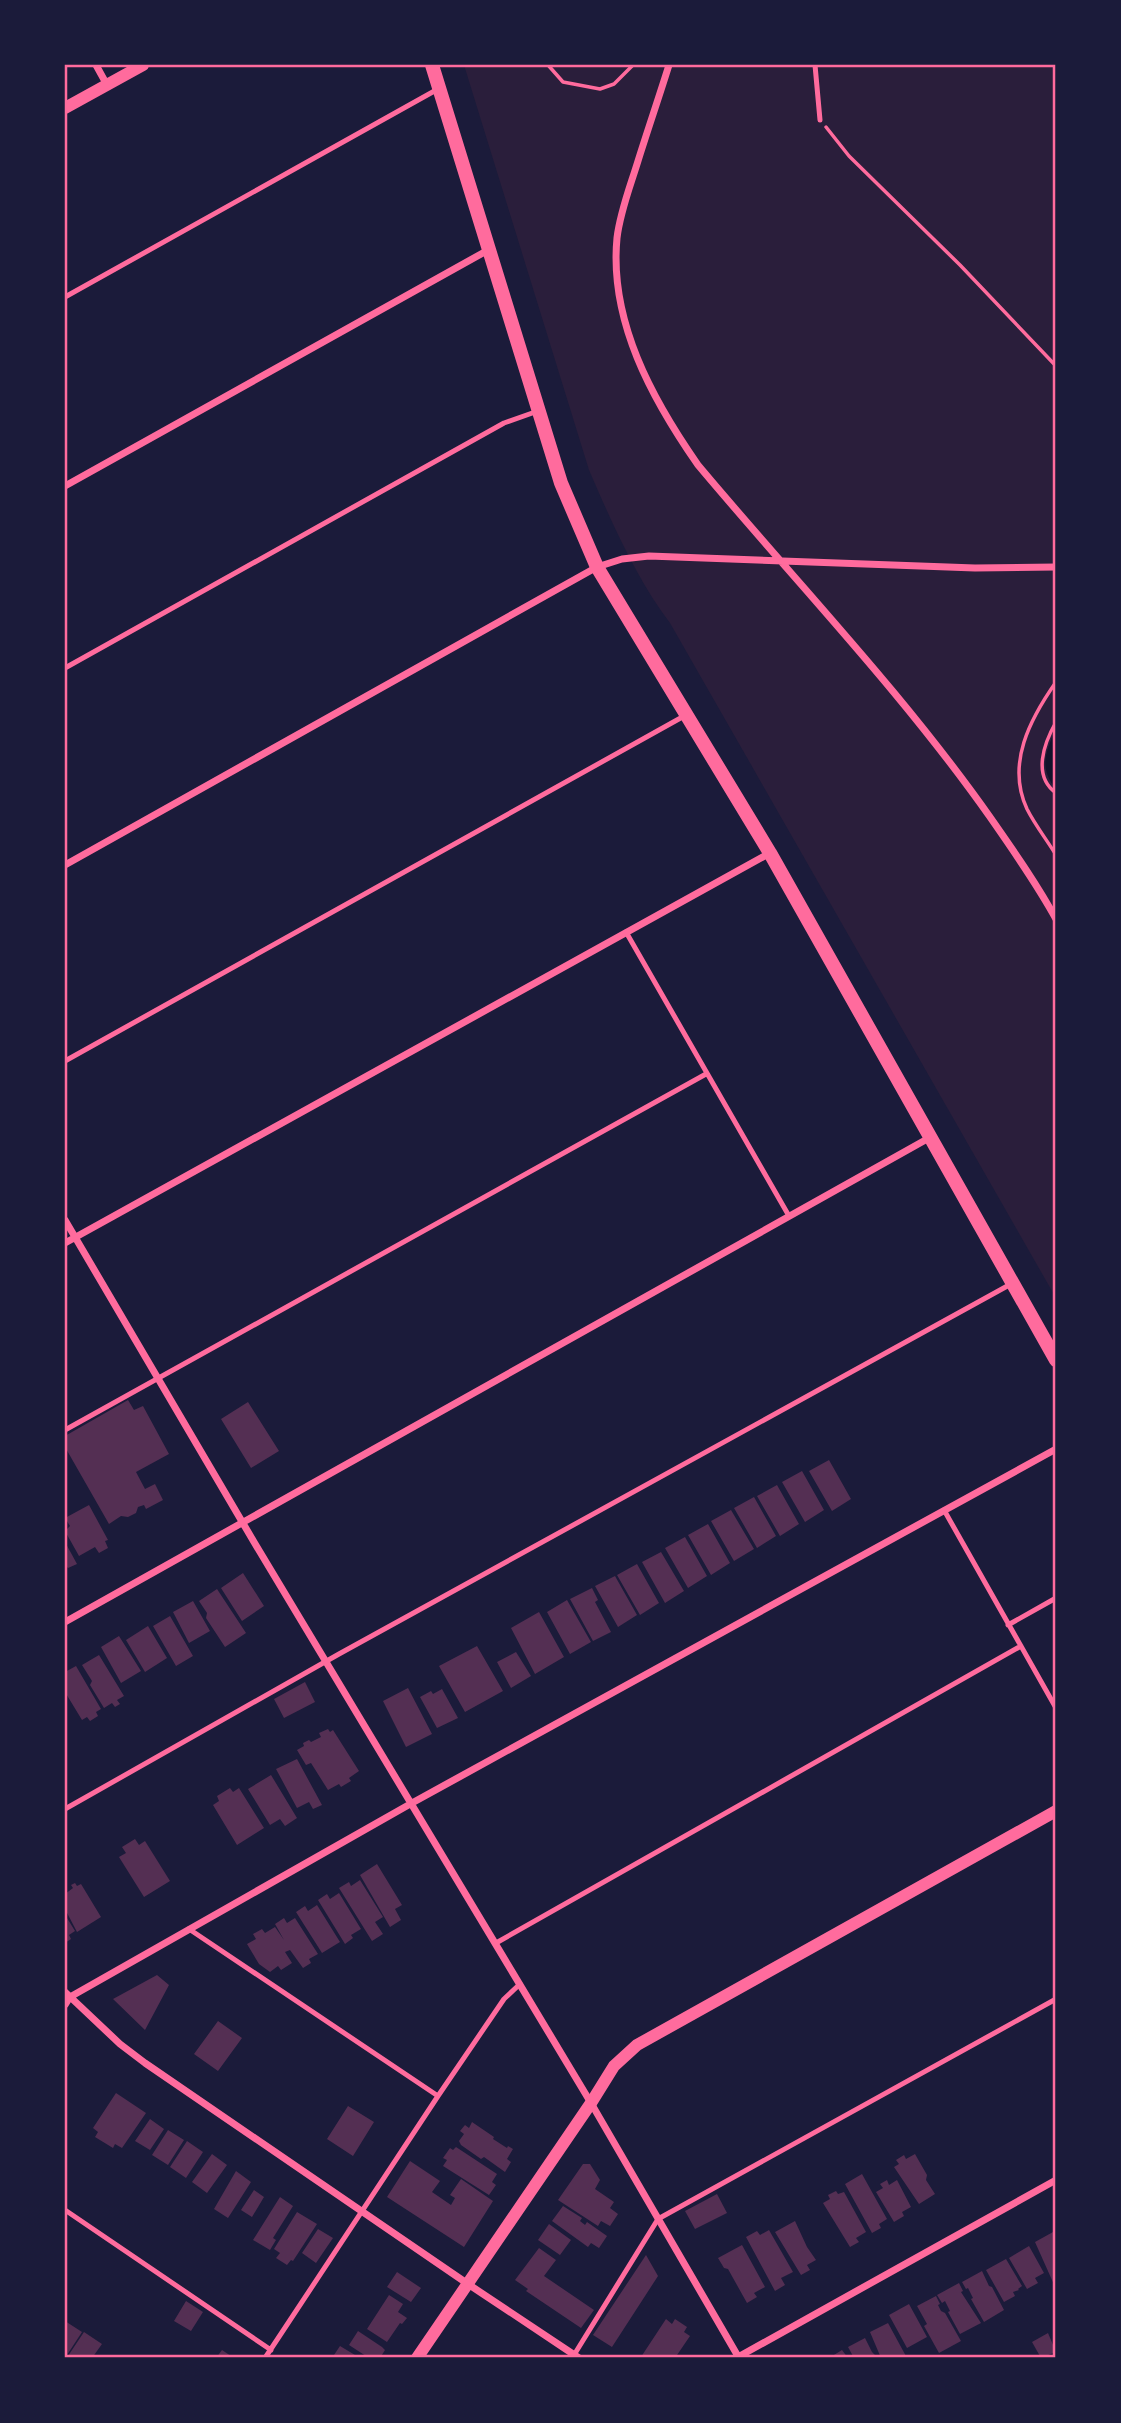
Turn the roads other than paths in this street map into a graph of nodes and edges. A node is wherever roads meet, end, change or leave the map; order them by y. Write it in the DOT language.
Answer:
graph roads {
  1 [pos="96,65"];
  2 [pos="143,65"];
  3 [pos="432,65"];
  4 [pos="669,65"];
  5 [pos="815,65"];
  6 [pos="107,85"];
  7 [pos="439,88"];
  8 [pos="65,108"];
  9 [pos="820,120"];
  10 [pos="491,249"];
  11 [pos="65,297"];
  12 [pos="538,411"];
  13 [pos="65,486"];
  14 [pos="780,560"];
  15 [pos="597,567"];
  16 [pos="1056,567"];
  17 [pos="65,668"];
  18 [pos="687,715"];
  19 [pos="769,853"];
  20 [pos="65,865"];
  21 [pos="1056,919"];
  22 [pos="626,932"];
  23 [pos="65,1061"];
  24 [pos="706,1074"];
  25 [pos="929,1138"];
  26 [pos="789,1216"];
  27 [pos="65,1220"];
  28 [pos="75,1237"];
  29 [pos="65,1243"];
  30 [pos="1012,1283"];
  31 [pos="1056,1360"];
  32 [pos="158,1378"];
  33 [pos="65,1430"];
  34 [pos="1056,1449"];
  35 [pos="944,1510"];
  36 [pos="243,1522"];
  37 [pos="1056,1598"];
  38 [pos="65,1622"];
  39 [pos="1008,1625"];
  40 [pos="1021,1646"];
  41 [pos="327,1661"];
  42 [pos="1056,1708"];
  43 [pos="412,1803"];
  44 [pos="65,1809"];
  45 [pos="1056,1811"];
  46 [pos="189,1929"];
  47 [pos="496,1943"];
  48 [pos="520,1984"];
  49 [pos="68,1994"];
  50 [pos="1056,1999"];
  51 [pos="65,2005"];
  52 [pos="439,2096"];
  53 [pos="592,2103"];
  54 [pos="1056,2180"];
  55 [pos="65,2210"];
  56 [pos="363,2213"];
  57 [pos="658,2219"];
  58 [pos="468,2284"];
  59 [pos="271,2350"];
  60 [pos="577,2357"];
  61 [pos="265,2358"];
  62 [pos="417,2358"];
  63 [pos="738,2358"];
  1 -- 6 [label="street"];
  2 -- 6 [label="street"];
  3 -- 7 [label="main road"];
  4 -- 14 [label="street"];
  5 -- 9 [label="lane"];
  6 -- 8 [label="street"];
  7 -- 10 [label="main road"];
  7 -- 11 [label="lane"];
  10 -- 12 [label="main road"];
  10 -- 13 [label="street"];
  12 -- 15 [label="main road"];
  12 -- 17 [label="lane"];
  14 -- 15 [label="street"];
  14 -- 16 [label="street"];
  14 -- 21 [label="street"];
  15 -- 18 [label="main road"];
  15 -- 20 [label="street"];
  18 -- 19 [label="main road"];
  18 -- 23 [label="lane"];
  19 -- 22 [label="street"];
  19 -- 25 [label="main road"];
  22 -- 24 [label="lane"];
  22 -- 28 [label="street"];
  24 -- 26 [label="lane"];
  24 -- 32 [label="lane"];
  25 -- 26 [label="street"];
  25 -- 30 [label="main road"];
  26 -- 36 [label="street"];
  27 -- 28 [label="street"];
  28 -- 29 [label="street"];
  28 -- 32 [label="street"];
  30 -- 31 [label="main road"];
  30 -- 41 [label="lane"];
  32 -- 33 [label="lane"];
  32 -- 36 [label="street"];
  34 -- 35 [label="street"];
  35 -- 39 [label="lane"];
  35 -- 43 [label="street"];
  36 -- 38 [label="street"];
  36 -- 41 [label="street"];
  37 -- 39 [label="lane"];
  39 -- 40 [label="lane"];
  40 -- 42 [label="lane"];
  40 -- 47 [label="lane"];
  41 -- 43 [label="street"];
  41 -- 44 [label="lane"];
  43 -- 46 [label="street"];
  43 -- 47 [label="street"];
  45 -- 53 [label="street"];
  46 -- 49 [label="street"];
  46 -- 52 [label="lane"];
  47 -- 48 [label="street"];
  48 -- 52 [label="lane"];
  48 -- 53 [label="street"];
  49 -- 51 [label="street"];
  49 -- 56 [label="street"];
  50 -- 57 [label="lane"];
  52 -- 56 [label="lane"];
  53 -- 57 [label="street"];
  53 -- 58 [label="street"];
  54 -- 63 [label="street"];
  55 -- 59 [label="lane"];
  56 -- 58 [label="street"];
  56 -- 59 [label="lane"];
  57 -- 60 [label="lane"];
  57 -- 63 [label="street"];
  58 -- 60 [label="street"];
  58 -- 62 [label="street"];
  59 -- 61 [label="lane"];
}
